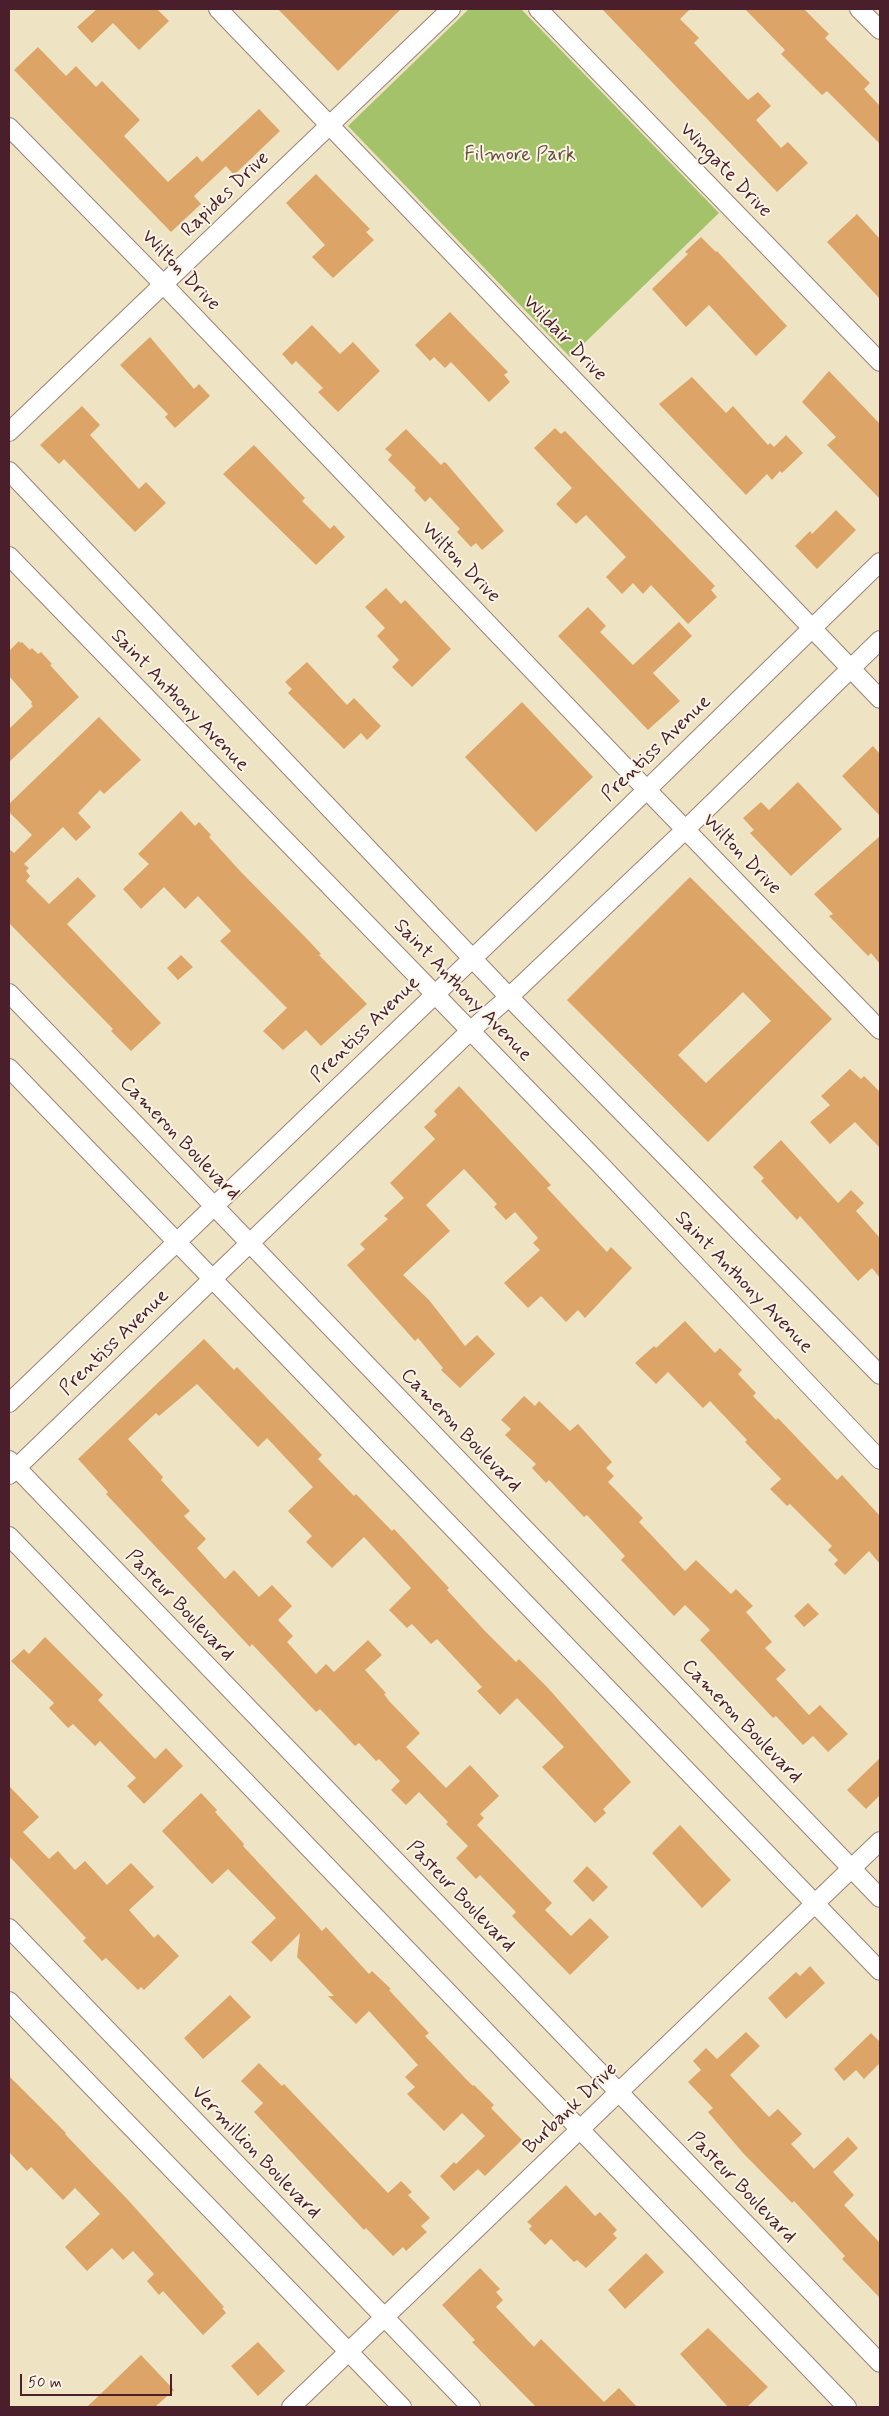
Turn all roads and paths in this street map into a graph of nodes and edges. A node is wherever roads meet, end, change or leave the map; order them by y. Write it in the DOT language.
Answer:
graph roads {
  1 [pos="218,9"];
  2 [pos="451,9"];
  3 [pos="538,9"];
  4 [pos="859,9"];
  5 [pos="880,30"];
  6 [pos="330,125"];
  7 [pos="9,127"];
  8 [pos="164,285"];
  9 [pos="880,362"];
  10 [pos="9,432"];
  11 [pos="9,471"];
  12 [pos="9,556"];
  13 [pos="880,562"];
  14 [pos="812,629"];
  15 [pos="880,640"];
  16 [pos="851,669"];
  17 [pos="880,700"];
  18 [pos="646,789"];
  19 [pos="686,829"];
  20 [pos="472,958"];
  21 [pos="9,993"];
  22 [pos="435,994"];
  23 [pos="509,997"];
  24 [pos="880,1030"];
  25 [pos="470,1031"];
  26 [pos="9,1068"];
  27 [pos="214,1206"];
  28 [pos="176,1242"];
  29 [pos="250,1243"];
  30 [pos="212,1279"];
  31 [pos="880,1375"];
  32 [pos="9,1403"];
  33 [pos="880,1460"];
  34 [pos="11,1468"];
  35 [pos="9,1536"];
  36 [pos="880,1842"];
  37 [pos="852,1868"];
  38 [pos="880,1898"];
  39 [pos="816,1904"];
  40 [pos="9,1928"];
  41 [pos="880,1970"];
  42 [pos="9,2001"];
  43 [pos="619,2093"];
  44 [pos="580,2130"];
  45 [pos="385,2318"];
  46 [pos="349,2352"];
  47 [pos="880,2363"];
  48 [pos="291,2407"];
  49 [pos="402,2407"];
  50 [pos="471,2407"];
  51 [pos="847,2407"];
  1 -- 6 [label="street, Wildair Drive"];
  2 -- 6 [label="street, Rapides Drive"];
  3 -- 9 [label="street, Wingate Drive"];
  4 -- 5 [label="street"];
  6 -- 8 [label="street, Rapides Drive"];
  6 -- 14 [label="street, Wildair Drive"];
  7 -- 8 [label="street, Wilton Drive"];
  8 -- 10 [label="street, Rapides Drive"];
  8 -- 18 [label="street, Wilton Drive"];
  11 -- 20 [label="street, Saint Anthony Avenue"];
  12 -- 22 [label="street, Saint Anthony Avenue"];
  13 -- 14 [label="street, Prentiss Avenue"];
  14 -- 16 [label="street, Wildair Drive"];
  14 -- 18 [label="street, Prentiss Avenue"];
  15 -- 16 [label="street, Prentiss Avenue"];
  16 -- 17 [label="street, Wildair Drive"];
  16 -- 19 [label="street, Prentiss Avenue"];
  18 -- 19 [label="street, Wilton Drive"];
  18 -- 20 [label="street, Prentiss Avenue"];
  19 -- 23 [label="street, Prentiss Avenue"];
  19 -- 24 [label="street, Wilton Drive"];
  20 -- 22 [label="street, Prentiss Avenue"];
  20 -- 23 [label="street, Saint Anthony Avenue"];
  21 -- 27 [label="street, Cameron Boulevard"];
  22 -- 25 [label="street, Saint Anthony Avenue"];
  22 -- 27 [label="street, Prentiss Avenue"];
  23 -- 25 [label="street, Prentiss Avenue"];
  23 -- 31 [label="street, Saint Anthony Avenue"];
  25 -- 29 [label="street, Prentiss Avenue"];
  25 -- 33 [label="street, Saint Anthony Avenue"];
  26 -- 28 [label="street"];
  27 -- 28 [label="street, Prentiss Avenue"];
  27 -- 29 [label="street, Cameron Boulevard"];
  28 -- 30 [label="street"];
  28 -- 32 [label="street, Prentiss Avenue"];
  29 -- 30 [label="street, Prentiss Avenue"];
  29 -- 37 [label="street, Cameron Boulevard"];
  30 -- 34 [label="street, Prentiss Avenue"];
  30 -- 39 [label="street"];
  34 -- 43 [label="street, Pasteur Boulevard"];
  35 -- 44 [label="street"];
  36 -- 37 [label="street, Burbank Drive"];
  37 -- 38 [label="street, Cameron Boulevard"];
  37 -- 39 [label="street, Burbank Drive"];
  39 -- 41 [label="street"];
  39 -- 43 [label="street, Burbank Drive"];
  40 -- 45 [label="street, Vermillion Boulevard"];
  42 -- 46 [label="street"];
  43 -- 44 [label="street, Burbank Drive"];
  43 -- 47 [label="street, Pasteur Boulevard"];
  44 -- 45 [label="street, Burbank Drive"];
  44 -- 51 [label="street"];
  45 -- 46 [label="street, Burbank Drive"];
  45 -- 50 [label="street, Vermillion Boulevard"];
  46 -- 48 [label="street, Burbank Drive"];
  46 -- 49 [label="street"];
}
